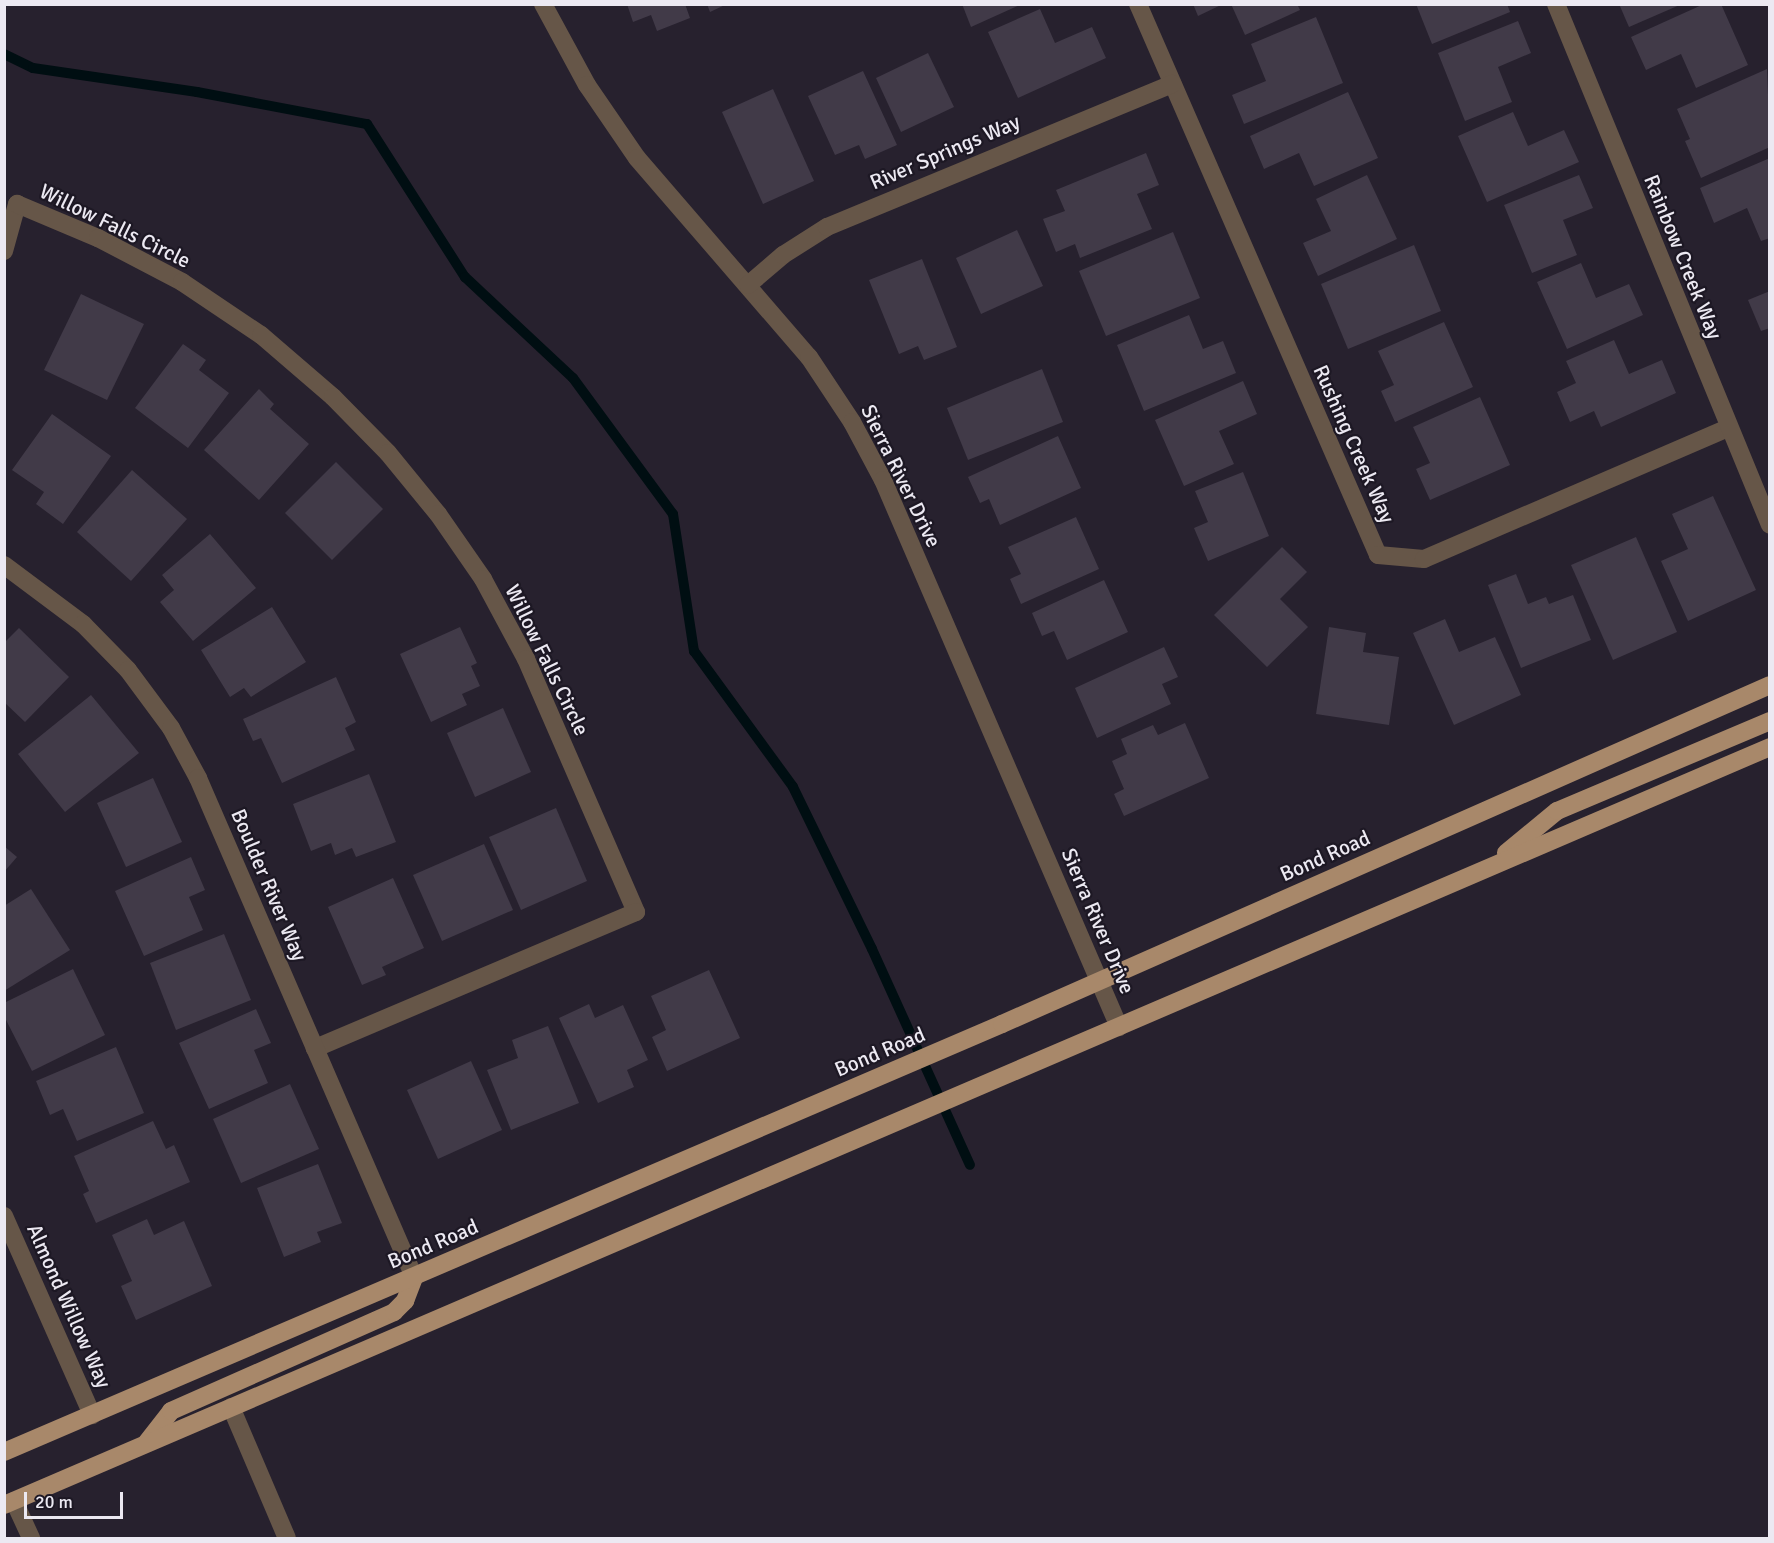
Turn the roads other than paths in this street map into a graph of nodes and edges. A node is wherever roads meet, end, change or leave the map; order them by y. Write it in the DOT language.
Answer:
graph roads {
  1 [pos="543,4"];
  2 [pos="1138,4"];
  3 [pos="1556,4"];
  4 [pos="1173,84"];
  5 [pos="4,251"];
  6 [pos="748,285"];
  7 [pos="1728,428"];
  8 [pos="1770,525"];
  9 [pos="4,565"];
  10 [pos="1770,685"];
  11 [pos="1770,721"];
  12 [pos="1770,747"];
  13 [pos="1491,866"];
  14 [pos="1099,980"];
  15 [pos="1119,1027"];
  16 [pos="315,1048"];
  17 [pos="4,1216"];
  18 [pos="414,1277"];
  19 [pos="231,1407"];
  20 [pos="92,1415"];
  21 [pos="146,1443"];
  22 [pos="4,1452"];
  23 [pos="9,1503"];
  24 [pos="31,1539"];
  25 [pos="287,1539"];
  1 -- 6 [label="street, Sierra River Drive"];
  2 -- 4 [label="street, Rushing Creek Way"];
  3 -- 7 [label="street, Rainbow Creek Way"];
  4 -- 6 [label="street, River Springs Way"];
  4 -- 7 [label="street, Rushing Creek Way"];
  5 -- 16 [label="street, Willow Falls Circle"];
  6 -- 14 [label="street, Sierra River Drive"];
  7 -- 8 [label="street, Rainbow Creek Way"];
  9 -- 16 [label="street, Boulder River Way"];
  10 -- 14 [label="main road, Bond Road"];
  11 -- 13 [label="main road"];
  12 -- 13 [label="main road"];
  13 -- 15 [label="main road"];
  14 -- 15 [label="street, Sierra River Drive"];
  14 -- 18 [label="main road, Bond Road"];
  15 -- 19 [label="main road"];
  16 -- 18 [label="street, Boulder River Way"];
  17 -- 20 [label="street, Almond Willow Way"];
  18 -- 20 [label="main road, Bond Road"];
  18 -- 21 [label="main road"];
  19 -- 21 [label="main road"];
  19 -- 25 [label="street"];
  20 -- 22 [label="main road, Bond Road"];
  21 -- 23 [label="main road"];
  23 -- 24 [label="street"];
}
